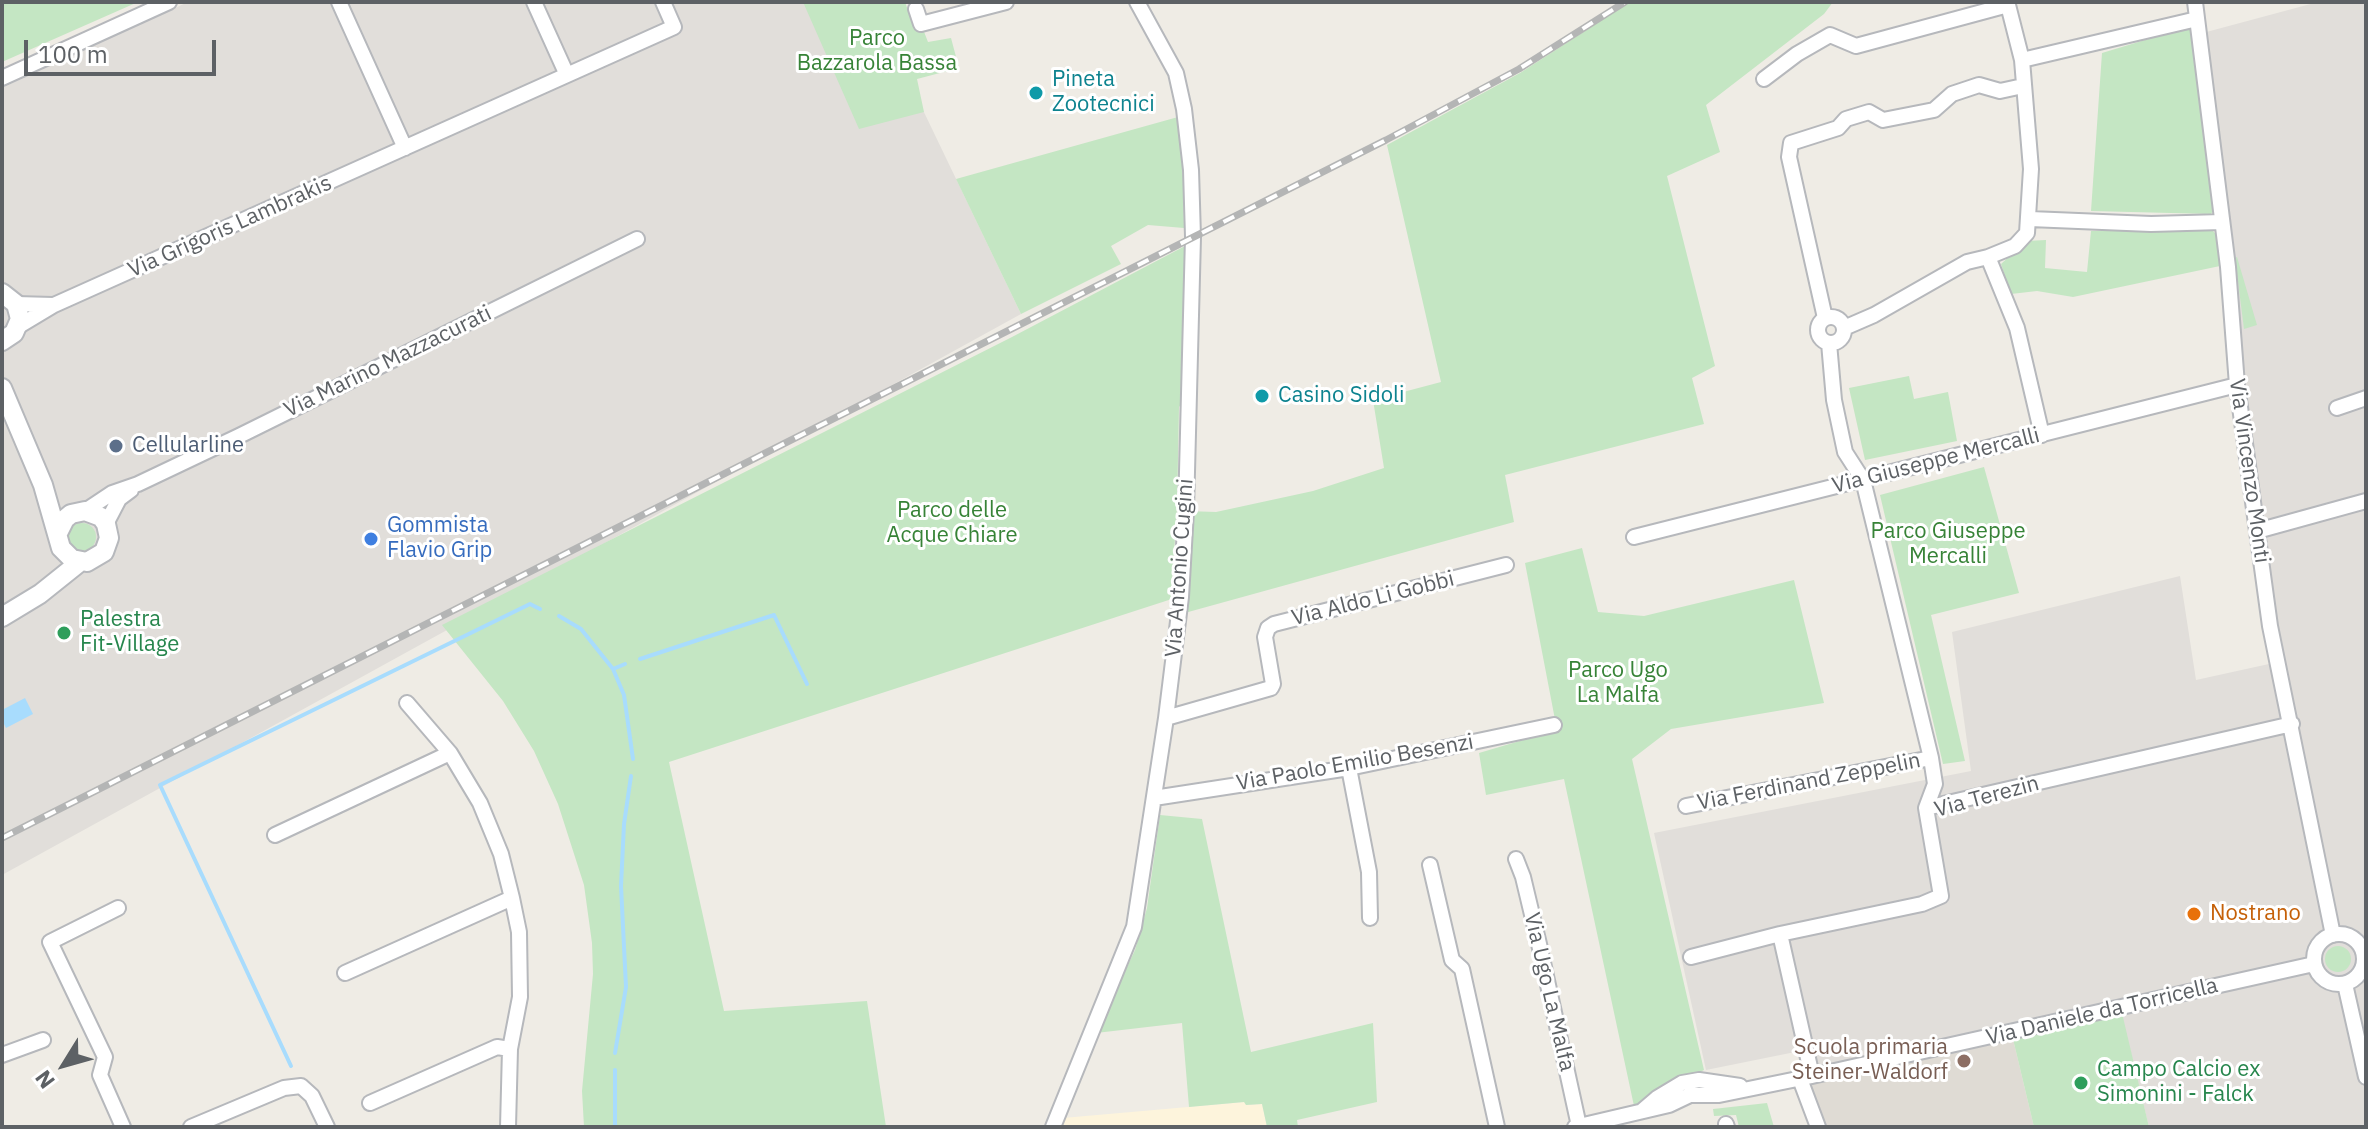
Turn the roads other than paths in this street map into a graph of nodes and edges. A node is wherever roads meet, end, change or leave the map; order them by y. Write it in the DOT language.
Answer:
graph roads {
  1 [pos="169,2"];
  2 [pos="339,2"];
  3 [pos="534,2"];
  4 [pos="663,2"];
  5 [pos="1137,2"];
  6 [pos="2195,2"];
  7 [pos="1002,3"];
  8 [pos="2008,4"];
  9 [pos="916,9"];
  10 [pos="2197,19"];
  11 [pos="2022,60"];
  12 [pos="567,75"];
  13 [pos="2,78"];
  14 [pos="1764,79"];
  15 [pos="2023,86"];
  16 [pos="405,148"];
  17 [pos="2030,219"];
  18 [pos="2222,222"];
  19 [pos="637,239"];
  20 [pos="1988,257"];
  21 [pos="9,298"];
  22 [pos="54,305"];
  23 [pos="1825,318"];
  24 [pos="19,326"];
  25 [pos="1844,328"];
  26 [pos="2,341"];
  27 [pos="1829,343"];
  28 [pos="2237,385"];
  29 [pos="2,388"];
  30 [pos="2366,398"];
  31 [pos="2337,408"];
  32 [pos="2042,435"];
  33 [pos="1863,480"];
  34 [pos="138,484"];
  35 [pos="43,485"];
  36 [pos="2366,501"];
  37 [pos="82,511"];
  38 [pos="106,524"];
  39 [pos="2257,531"];
  40 [pos="1634,537"];
  41 [pos="60,541"];
  42 [pos="80,562"];
  43 [pos="1506,565"];
  44 [pos="40,594"];
  45 [pos="2,617"];
  46 [pos="407,703"];
  47 [pos="1166,718"];
  48 [pos="2292,724"];
  49 [pos="1554,725"];
  50 [pos="450,753"];
  51 [pos="1931,758"];
  52 [pos="1349,768"];
  53 [pos="1154,798"];
  54 [pos="1686,806"];
  55 [pos="1926,808"];
  56 [pos="275,835"];
  57 [pos="1516,859"];
  58 [pos="1430,865"];
  59 [pos="512,898"];
  60 [pos="118,908"];
  61 [pos="1370,918"];
  62 [pos="1780,934"];
  63 [pos="2333,935"];
  64 [pos="2365,954"];
  65 [pos="1691,957"];
  66 [pos="2314,964"];
  67 [pos="345,973"];
  68 [pos="2345,984"];
  69 [pos="43,1040"];
  70 [pos="510,1049"];
  71 [pos="2,1055"];
  72 [pos="1806,1077"];
  73 [pos="2366,1077"];
  74 [pos="370,1103"];
  75 [pos="123,1127"];
  76 [pos="191,1127"];
  77 [pos="327,1127"];
  78 [pos="508,1127"];
  79 [pos="1053,1127"];
  80 [pos="1497,1127"];
  81 [pos="1577,1127"];
  82 [pos="1818,1127"];
  1 -- 13 [label="street"];
  2 -- 16 [label="street"];
  3 -- 12 [label="street"];
  4 -- 12 [label="street, Via Grigoris Lambrakis"];
  5 -- 47 [label="street, Via Antonio Cugini"];
  6 -- 10 [label="street, Via Vincenzo Monti"];
  7 -- 9 [label="street"];
  8 -- 11 [label="street"];
  8 -- 14 [label="street"];
  10 -- 11 [label="street"];
  10 -- 18 [label="street, Via Vincenzo Monti"];
  11 -- 15 [label="street"];
  12 -- 16 [label="street, Via Grigoris Lambrakis"];
  15 -- 17 [label="street"];
  15 -- 23 [label="street"];
  16 -- 22 [label="street, Via Grigoris Lambrakis"];
  17 -- 18 [label="street"];
  17 -- 20 [label="street"];
  18 -- 28 [label="street, Via Vincenzo Monti"];
  19 -- 34 [label="street, Via Marino Mazzacurati"];
  20 -- 25 [label="street"];
  20 -- 32 [label="street"];
  21 -- 22 [label="street, Via Grigoris Lambrakis"];
  21 -- 24 [label="street"];
  22 -- 24 [label="street, Via Grigoris Lambrakis"];
  23 -- 25 [label="street"];
  23 -- 27 [label="street"];
  24 -- 26 [label="street"];
  25 -- 27 [label="street"];
  27 -- 33 [label="street, Via Ferdinand Zeppelin"];
  28 -- 32 [label="street, Via Giuseppe Mercalli"];
  28 -- 39 [label="street, Via Vincenzo Monti"];
  29 -- 35 [label="street"];
  30 -- 31 [label="street"];
  32 -- 33 [label="street, Via Giuseppe Mercalli"];
  33 -- 40 [label="street, Via Giuseppe Mercalli"];
  33 -- 51 [label="street, Via Ferdinand Zeppelin"];
  34 -- 37 [label="street, Via Marino Mazzacurati"];
  34 -- 38 [label="street, Via Marino Mazzacurati"];
  35 -- 37 [label="street"];
  35 -- 41 [label="street"];
  36 -- 39 [label="street"];
  37 -- 38 [label="street"];
  37 -- 41 [label="street, Via Marino Mazzacurati"];
  38 -- 42 [label="street, Via Marino Mazzacurati"];
  39 -- 48 [label="street, Via Vincenzo Monti"];
  41 -- 42 [label="street"];
  41 -- 44 [label="street, Via Marino Mazzacurati"];
  42 -- 44 [label="street, Via Marino Mazzacurati"];
  43 -- 47 [label="street, Via Aldo Li Gobbi"];
  44 -- 45 [label="street, Via Marino Mazzacurati"];
  46 -- 50 [label="street"];
  47 -- 53 [label="street, Via Antonio Cugini"];
  48 -- 55 [label="street, Via Terezin"];
  48 -- 63 [label="street, Via Vincenzo Monti"];
  49 -- 52 [label="street, Via Paolo Emilio Besenzi"];
  50 -- 56 [label="street"];
  50 -- 59 [label="street"];
  51 -- 54 [label="street, Via Ferdinand Zeppelin"];
  51 -- 55 [label="street, Via Ferdinand Zeppelin"];
  52 -- 53 [label="street, Via Paolo Emilio Besenzi"];
  52 -- 61 [label="street"];
  53 -- 79 [label="street, Via Antonio Cugini"];
  55 -- 62 [label="street, Via Terezin"];
  57 -- 81 [label="street, Via Ugo La Malfa"];
  58 -- 80 [label="street"];
  59 -- 67 [label="street"];
  59 -- 70 [label="street"];
  60 -- 75 [label="street"];
  62 -- 65 [label="street, Via Terezin"];
  62 -- 72 [label="street"];
  63 -- 64 [label="street"];
  63 -- 66 [label="street"];
  64 -- 68 [label="street"];
  66 -- 68 [label="street"];
  66 -- 72 [label="street, Via Daniele da Torricella"];
  68 -- 73 [label="street"];
  69 -- 71 [label="street"];
  70 -- 74 [label="street"];
  70 -- 78 [label="street"];
  72 -- 81 [label="street, Via Daniele da Torricella"];
  72 -- 82 [label="street"];
  76 -- 77 [label="street"];
}
